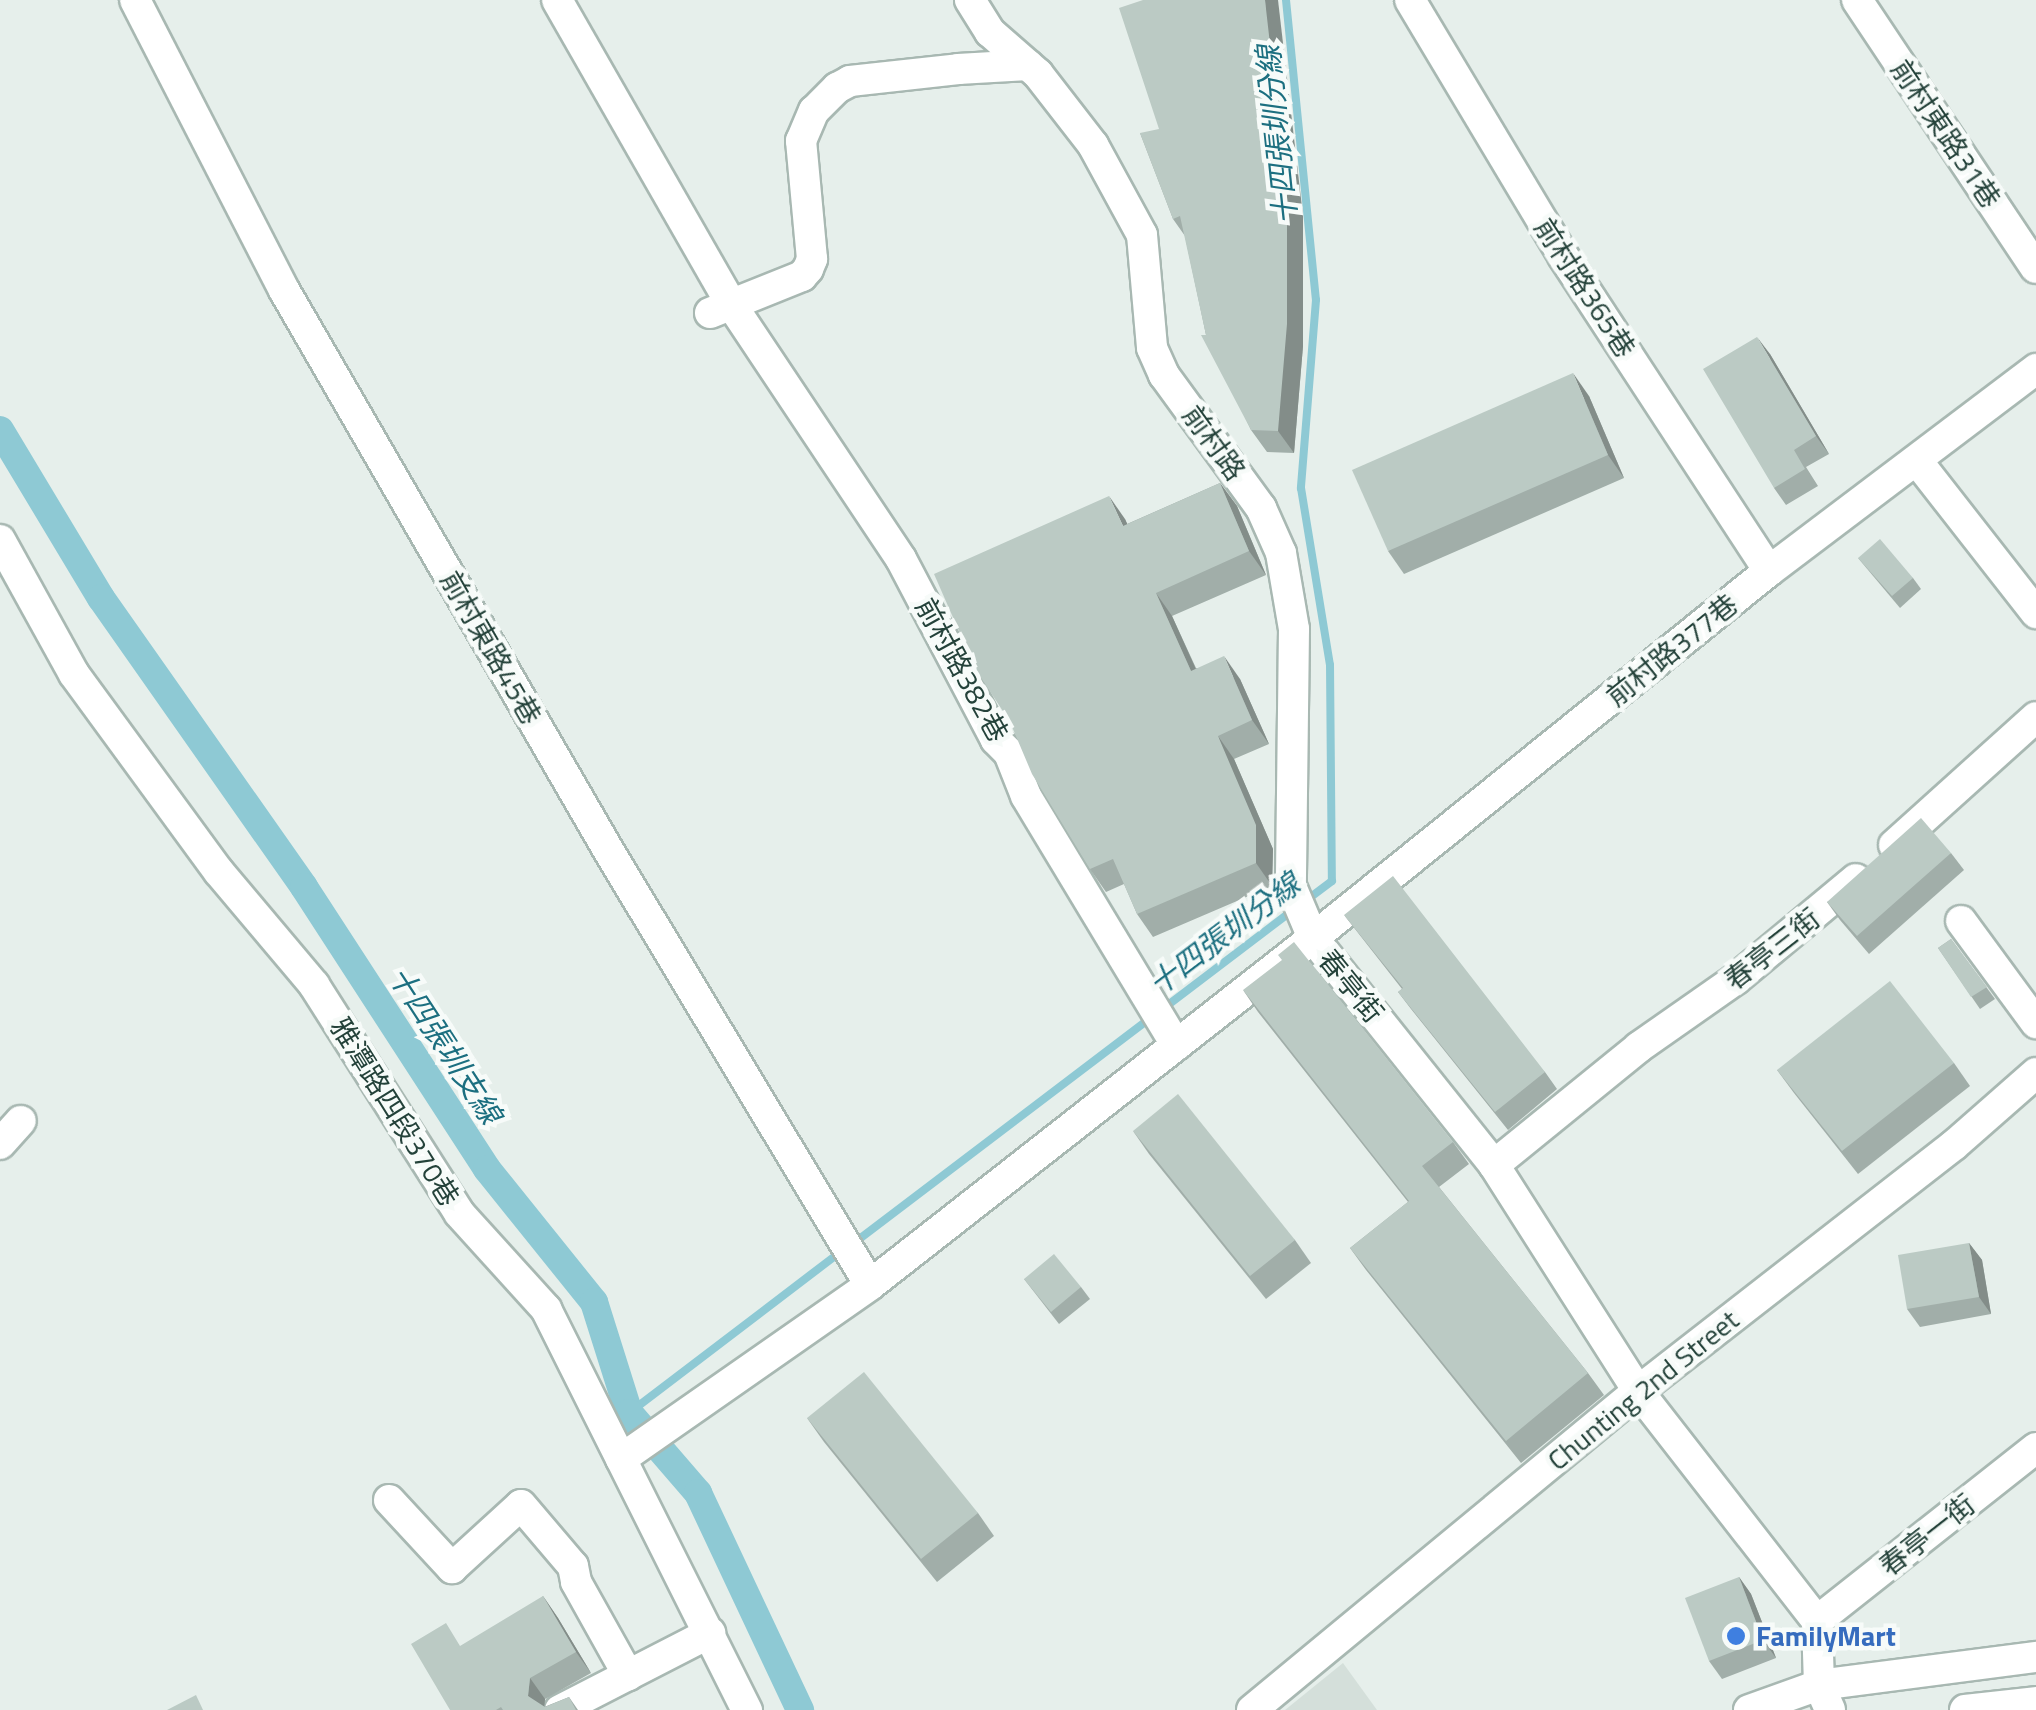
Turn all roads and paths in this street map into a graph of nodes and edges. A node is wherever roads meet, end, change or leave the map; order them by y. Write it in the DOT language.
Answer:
graph roads {
  1 [pos="135,0"];
  2 [pos="558,0"];
  3 [pos="970,0"];
  4 [pos="1410,0"];
  5 [pos="1856,0"];
  6 [pos="1028,65"];
  7 [pos="2036,268"];
  8 [pos="720,309"];
  9 [pos="2036,369"];
  10 [pos="1918,462"];
  11 [pos="0,540"];
  12 [pos="1770,571"];
  13 [pos="2036,613"];
  14 [pos="2036,717"];
  15 [pos="1960,921"];
  16 [pos="1314,938"];
  17 [pos="2036,1023"];
  18 [pos="1176,1045"];
  19 [pos="2036,1073"];
  20 [pos="21,1121"];
  21 [pos="0,1144"];
  22 [pos="1494,1165"];
  23 [pos="870,1285"];
  24 [pos="1638,1392"];
  25 [pos="640,1445"];
  26 [pos="2036,1448"];
  27 [pos="389,1500"];
  28 [pos="1817,1621"];
  29 [pos="710,1633"];
  30 [pos="2036,1657"];
  31 [pos="628,1675"];
  32 [pos="1825,1697"];
  33 [pos="2036,1702"];
  34 [pos="560,1710"];
  35 [pos="747,1710"];
  36 [pos="1252,1710"];
  37 [pos="1749,1710"];
  38 [pos="1965,1710"];
  1 -- 23 [label="street, 前村東路45巷"];
  2 -- 8 [label="street, 前村路382巷"];
  3 -- 6 [label="street, 前村路"];
  4 -- 12 [label="street, 前村路365巷"];
  5 -- 7 [label="street, 前村東路31巷"];
  6 -- 8 [label="street"];
  6 -- 16 [label="street, 前村路"];
  8 -- 18 [label="street, 前村路382巷"];
  9 -- 10 [label="street, 前村路377巷"];
  10 -- 12 [label="street, 前村路377巷"];
  10 -- 13 [label="street"];
  11 -- 25 [label="street, 雅潭路四段370巷"];
  12 -- 16 [label="street, 前村路377巷"];
  14 -- 22 [label="street, 春亭三街"];
  15 -- 17 [label="street"];
  16 -- 18 [label="street, 春亭街"];
  16 -- 22 [label="street, 春亭街"];
  18 -- 23 [label="street, 春亭街"];
  19 -- 24 [label="street, Chunting 2nd Street"];
  20 -- 21 [label="street"];
  22 -- 24 [label="street, 春亭街"];
  23 -- 25 [label="street, 春亭街"];
  24 -- 28 [label="street, 春亭街"];
  24 -- 36 [label="street, Chunting 2nd Street"];
  25 -- 29 [label="street, 雅潭路四段370巷"];
  26 -- 28 [label="street, 春亭一街"];
  27 -- 31 [label="street"];
  28 -- 32 [label="street"];
  29 -- 31 [label="street"];
  29 -- 35 [label="street, 雅潭路四段370巷"];
  30 -- 32 [label="street"];
  31 -- 34 [label="street"];
  32 -- 37 [label="street"];
  33 -- 38 [label="street"];
}
